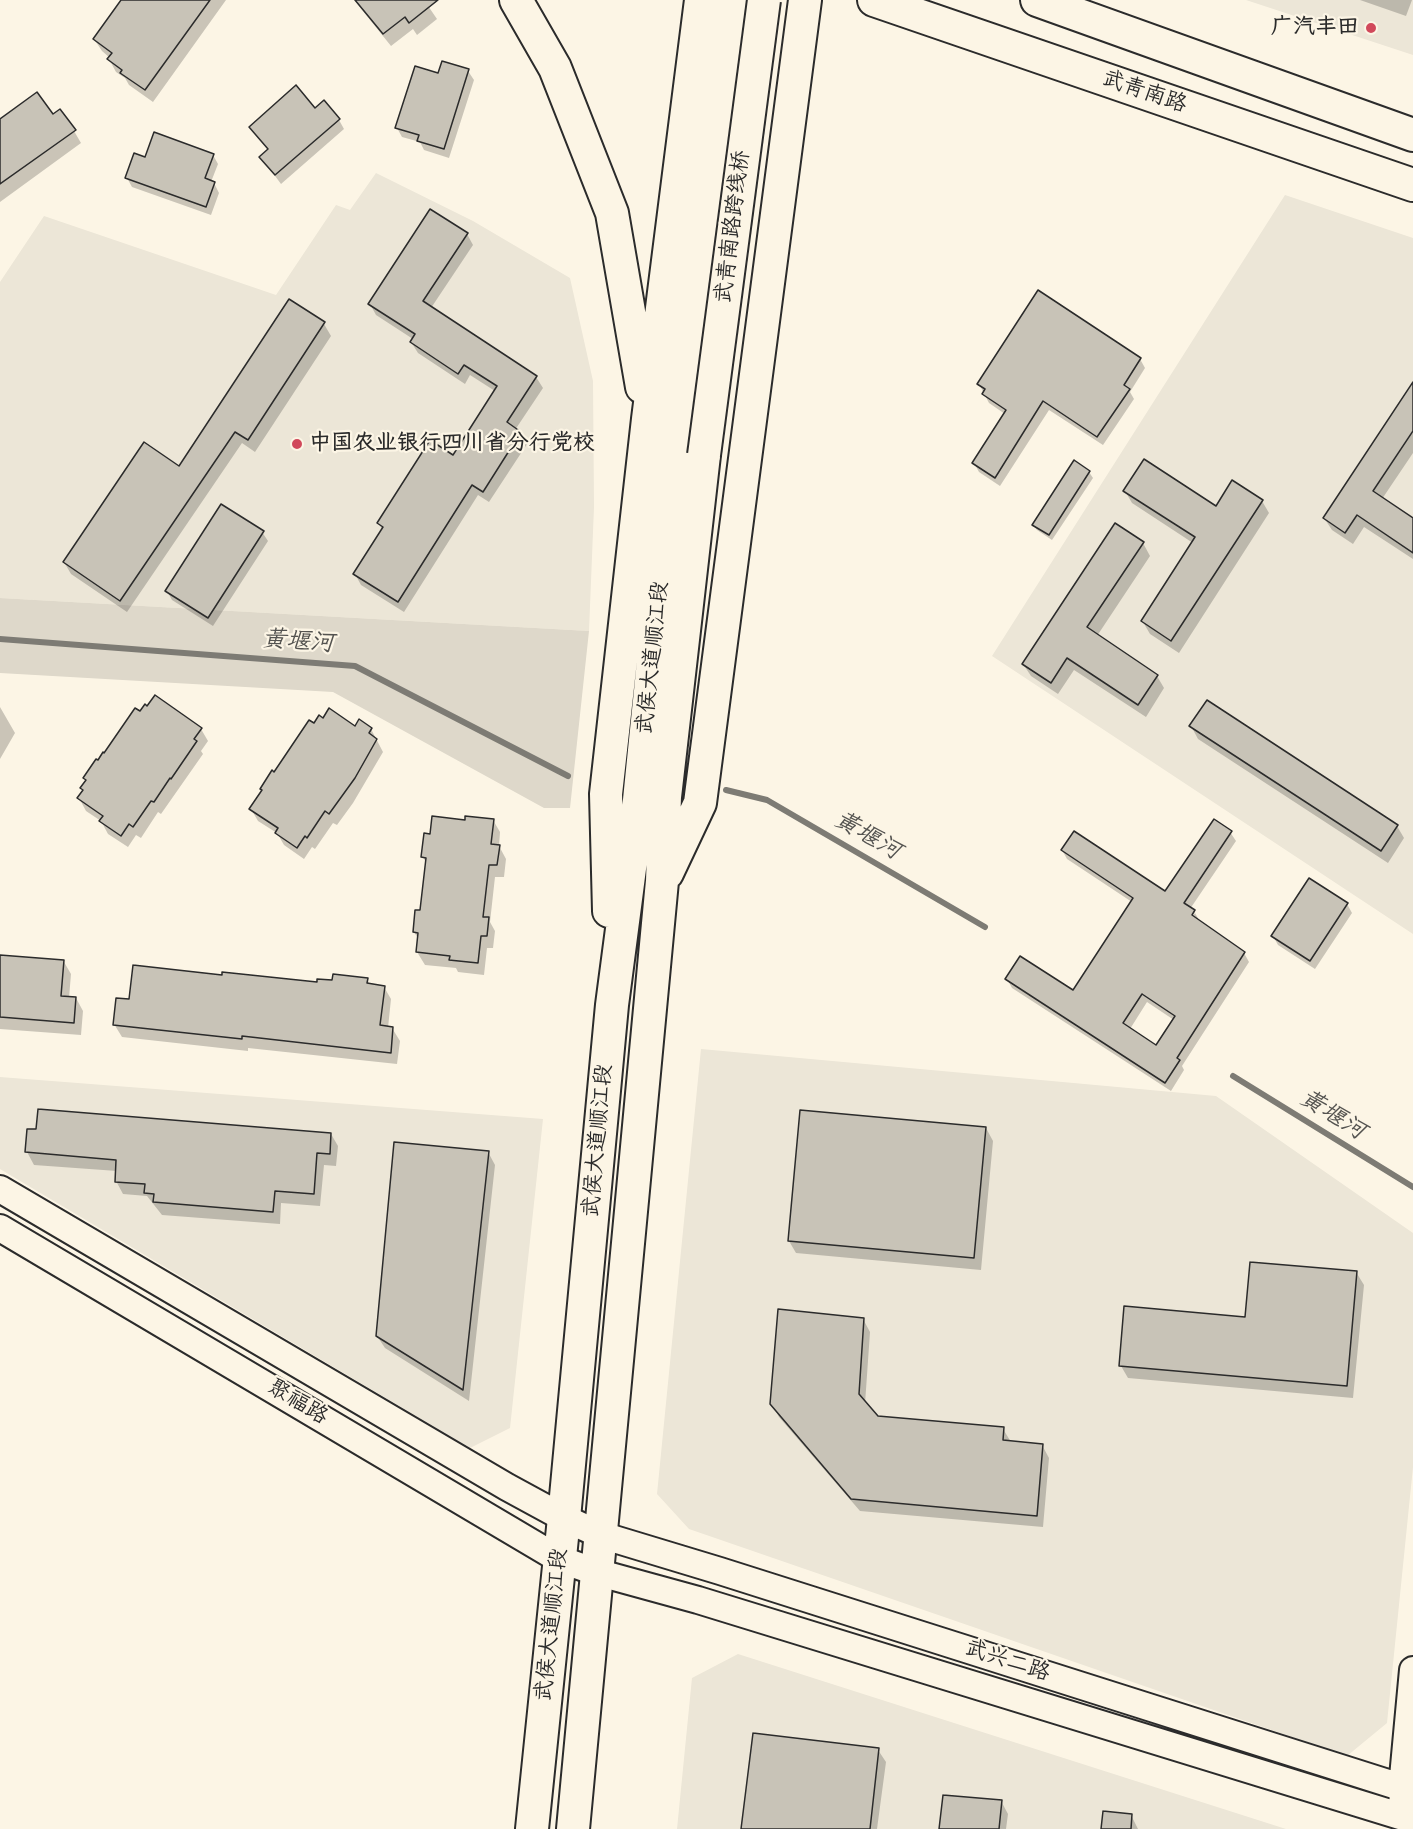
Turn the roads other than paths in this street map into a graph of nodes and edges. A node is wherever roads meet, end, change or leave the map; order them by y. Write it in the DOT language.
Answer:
graph roads {
  1 [pos="516,0"];
  2 [pos="701,0"];
  3 [pos="732,0"];
  4 [pos="764,0"];
  5 [pos="805,0"];
  6 [pos="874,0"];
  7 [pos="1037,0"];
  8 [pos="1413,135"];
  9 [pos="1413,185"];
  10 [pos="648,419"];
  11 [pos="689,455"];
  12 [pos="662,882"];
  13 [pos="612,1005"];
  14 [pos="0,1189"];
  15 [pos="0,1228"];
  16 [pos="564,1518"];
  17 [pos="601,1535"];
  18 [pos="560,1558"];
  19 [pos="596,1572"];
  20 [pos="1413,1670"];
  21 [pos="1408,1790"];
  22 [pos="576,1792"];
  23 [pos="536,1793"];
  24 [pos="1406,1822"];
  25 [pos="532,1829"];
  26 [pos="573,1829"];
  1 -- 10 [label="main road"];
  2 -- 10 [label="main road"];
  3 -- 11 [label="main road, 武青南路跨线桥"];
  4 -- 11 [label="main road, 武青南路跨线桥, bridge"];
  5 -- 12 [label="main road"];
  6 -- 9 [label="main road, 武青南路"];
  7 -- 8 [label="main road"];
  10 -- 13 [label="main road"];
  11 -- 12 [label="main road, 武侯大道顺江段"];
  11 -- 13 [label="main road, 武侯大道顺江段"];
  12 -- 17 [label="main road, 武侯大道顺江段"];
  13 -- 16 [label="main road, 武侯大道顺江段"];
  14 -- 16 [label="street, 武兴二路"];
  15 -- 18 [label="street, 聚福路"];
  16 -- 17 [label="street, 武兴二路"];
  16 -- 18 [label="main road, 武侯大道顺江段"];
  17 -- 19 [label="main road, 武侯大道顺江段"];
  17 -- 21 [label="street, 武兴二路"];
  18 -- 19 [label="street, 聚福路"];
  18 -- 23 [label="main road, 武侯大道顺江段"];
  19 -- 22 [label="main road, 武侯大道顺江段"];
  19 -- 24 [label="street, 聚福路"];
  20 -- 21 [label="street"];
  21 -- 24 [label="street"];
  22 -- 23 [label="main road"];
  22 -- 26 [label="main road, 武侯大道顺江段"];
  23 -- 25 [label="main road, 武侯大道顺江段"];
}
